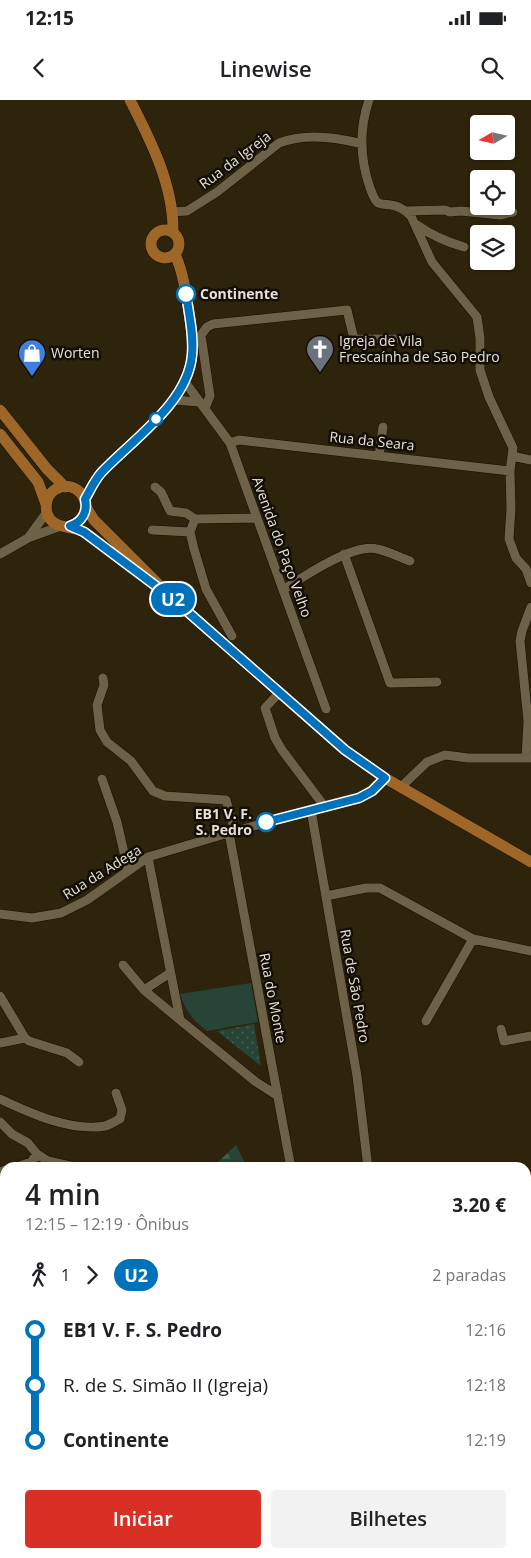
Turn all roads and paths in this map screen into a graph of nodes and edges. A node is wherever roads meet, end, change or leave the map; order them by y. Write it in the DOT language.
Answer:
graph roads {
  1 [pos="130,100"];
  2 [pos="368,100"];
  3 [pos="362,144"];
  4 [pos="406,211"];
  5 [pos="172,212"];
  6 [pos="470,212"];
  7 [pos="414,223"];
  8 [pos="161,231"];
  9 [pos="173,233"];
  10 [pos="464,247"];
  11 [pos="175,254"];
  12 [pos="162,258"];
  13 [pos="182,275"];
  14 [pos="395,339"];
  15 [pos="185,382"];
  16 [pos="174,400"];
  17 [pos="202,405"];
  18 [pos="0,410"];
  19 [pos="383,427"];
  20 [pos="0,434"];
  21 [pos="230,443"];
  22 [pos="379,456"];
  23 [pos="512,456"];
  24 [pos="531,460"];
  25 [pos="510,471"];
  26 [pos="99,475"];
  27 [pos="69,487"];
  28 [pos="155,487"];
  29 [pos="85,503"];
  30 [pos="46,508"];
  31 [pos="257,518"];
  32 [pos="195,519"];
  33 [pos="65,526"];
  34 [pos="152,530"];
  35 [pos="190,532"];
  36 [pos="28,538"];
  37 [pos="0,554"];
  38 [pos="344,554"];
  39 [pos="410,561"];
  40 [pos="531,583"];
  41 [pos="283,590"];
  42 [pos="172,598"];
  43 [pos="531,607"];
  44 [pos="232,636"];
  45 [pos="104,678"];
  46 [pos="437,682"];
  47 [pos="279,693"];
  48 [pos="326,709"];
  49 [pos="529,758"];
  50 [pos="385,778"];
  51 [pos="102,779"];
  52 [pos="401,786"];
  53 [pos="325,807"];
  54 [pos="311,810"];
  55 [pos="232,832"];
  56 [pos="148,857"];
  57 [pos="531,862"];
  58 [pos="128,870"];
  59 [pos="326,896"];
  60 [pos="0,914"];
  61 [pos="473,939"];
  62 [pos="531,950"];
  63 [pos="123,965"];
  64 [pos="170,973"];
  65 [pos="144,990"];
  66 [pos="0,996"];
  67 [pos="180,1020"];
  68 [pos="426,1021"];
  69 [pos="502,1028"];
  70 [pos="531,1036"];
  71 [pos="25,1038"];
  72 [pos="0,1043"];
  73 [pos="79,1062"];
  74 [pos="116,1093"];
  75 [pos="278,1096"];
  76 [pos="0,1099"];
  77 [pos="0,1122"];
  78 [pos="37,1154"];
  79 [pos="31,1162"];
  80 [pos="52,1162"];
  81 [pos="290,1162"];
  82 [pos="367,1162"];
  1 -- 5 [label="main road"];
  2 -- 3 [label="street"];
  3 -- 4 [label="street"];
  3 -- 5 [label="street, Rua da Igreja"];
  4 -- 6 [label="street"];
  4 -- 7 [label="street"];
  5 -- 8 [label="main road"];
  5 -- 9 [label="main road"];
  7 -- 10 [label="street"];
  7 -- 23 [label="street"];
  8 -- 9 [label="main road"];
  8 -- 12 [label="main road"];
  9 -- 11 [label="main road"];
  11 -- 12 [label="main road"];
  11 -- 13 [label="main road"];
  12 -- 13 [label="main road"];
  13 -- 15 [label="main road"];
  14 -- 17 [label="street"];
  15 -- 16 [label="main road"];
  15 -- 17 [label="street, Avenida do Paço Velho"];
  16 -- 17 [label="street"];
  16 -- 26 [label="main road"];
  17 -- 21 [label="street, Avenida do Paço Velho"];
  18 -- 27 [label="main road"];
  19 -- 22 [label="street"];
  20 -- 30 [label="main road"];
  21 -- 22 [label="street, Rua da Seara"];
  21 -- 31 [label="street, Avenida do Paço Velho"];
  22 -- 25 [label="street, Rua da Seara"];
  23 -- 24 [label="street"];
  23 -- 25 [label="street"];
  25 -- 40 [label="street"];
  26 -- 27 [label="main road"];
  26 -- 29 [label="main road"];
  27 -- 29 [label="main road"];
  27 -- 30 [label="main road"];
  28 -- 32 [label="street"];
  29 -- 33 [label="main road"];
  29 -- 42 [label="main road"];
  30 -- 33 [label="main road"];
  30 -- 36 [label="street"];
  31 -- 32 [label="street"];
  31 -- 41 [label="street, Avenida do Paço Velho"];
  32 -- 35 [label="street"];
  33 -- 36 [label="street"];
  33 -- 42 [label="main road"];
  34 -- 35 [label="street"];
  35 -- 44 [label="street"];
  36 -- 37 [label="street"];
  38 -- 39 [label="street"];
  38 -- 41 [label="street"];
  38 -- 46 [label="street"];
  41 -- 48 [label="street, Avenida do Paço Velho"];
  42 -- 47 [label="main road"];
  43 -- 49 [label="street"];
  45 -- 55 [label="street, Rua do Monte"];
  47 -- 50 [label="main road"];
  47 -- 53 [label="street"];
  49 -- 52 [label="street"];
  50 -- 52 [label="main road"];
  50 -- 53 [label="street, Rua da Adega"];
  51 -- 58 [label="street"];
  52 -- 57 [label="main road"];
  53 -- 54 [label="street, Rua da Adega"];
  54 -- 55 [label="street, Rua da Adega"];
  54 -- 59 [label="street, Rua de São Pedro"];
  55 -- 56 [label="street, Rua da Adega"];
  55 -- 75 [label="street, Rua do Monte"];
  56 -- 58 [label="street, Rua da Adega"];
  56 -- 64 [label="street"];
  58 -- 60 [label="street, Rua da Adega"];
  59 -- 61 [label="street"];
  59 -- 82 [label="street, Rua de São Pedro"];
  61 -- 62 [label="street"];
  61 -- 68 [label="street"];
  63 -- 65 [label="street"];
  64 -- 65 [label="street"];
  64 -- 67 [label="street"];
  65 -- 67 [label="street"];
  66 -- 71 [label="street"];
  67 -- 75 [label="street"];
  69 -- 70 [label="street"];
  71 -- 72 [label="street"];
  71 -- 73 [label="street"];
  74 -- 76 [label="street"];
  75 -- 81 [label="street, Rua do Monte"];
  77 -- 78 [label="street"];
  78 -- 79 [label="street"];
  78 -- 80 [label="street"];
}
